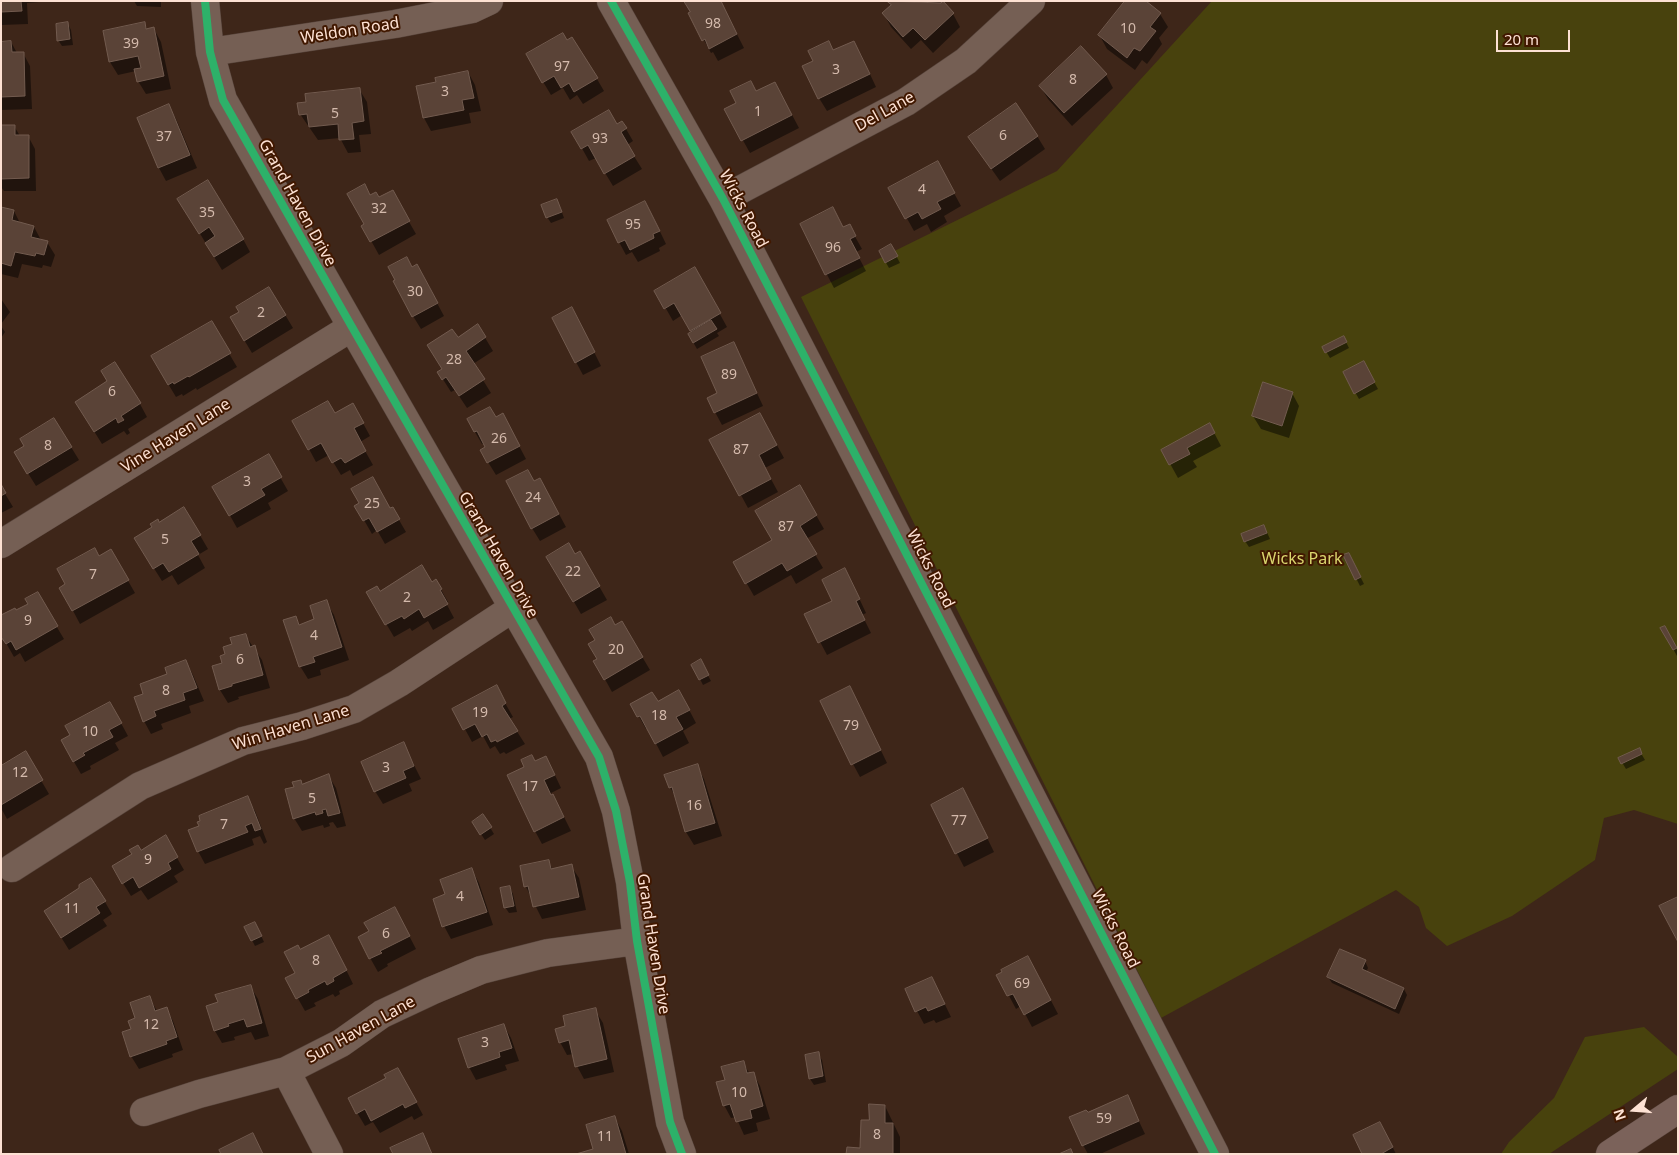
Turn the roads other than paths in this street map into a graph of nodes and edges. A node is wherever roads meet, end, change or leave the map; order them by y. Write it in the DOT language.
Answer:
graph roads {
  1 [pos="205,1"];
  2 [pos="489,1"];
  3 [pos="611,1"];
  4 [pos="1026,3"];
  5 [pos="210,52"];
  6 [pos="723,199"];
  7 [pos="352,327"];
  8 [pos="1,544"];
  9 [pos="513,608"];
  10 [pos="12,868"];
  11 [pos="637,941"];
  12 [pos="286,1071"];
  13 [pos="1678,1109"];
  14 [pos="144,1112"];
  15 [pos="329,1154"];
  16 [pos="682,1154"];
  17 [pos="1215,1154"];
  18 [pos="1610,1154"];
  1 -- 5 [label="street, Grand Haven Drive"];
  2 -- 5 [label="street, Weldon Road"];
  3 -- 6 [label="street, Wicks Road"];
  4 -- 6 [label="street, Del Lane"];
  5 -- 7 [label="street, Grand Haven Drive"];
  6 -- 17 [label="street, Wicks Road"];
  7 -- 8 [label="street, Vine Haven Lane"];
  7 -- 9 [label="street, Grand Haven Drive"];
  9 -- 10 [label="street, Win Haven Lane"];
  9 -- 11 [label="street, Grand Haven Drive"];
  11 -- 12 [label="street, Sun Haven Lane"];
  11 -- 16 [label="street, Grand Haven Drive"];
  12 -- 14 [label="street, Sun Haven Lane"];
  12 -- 15 [label="street"];
  13 -- 18 [label="main road"];
}
